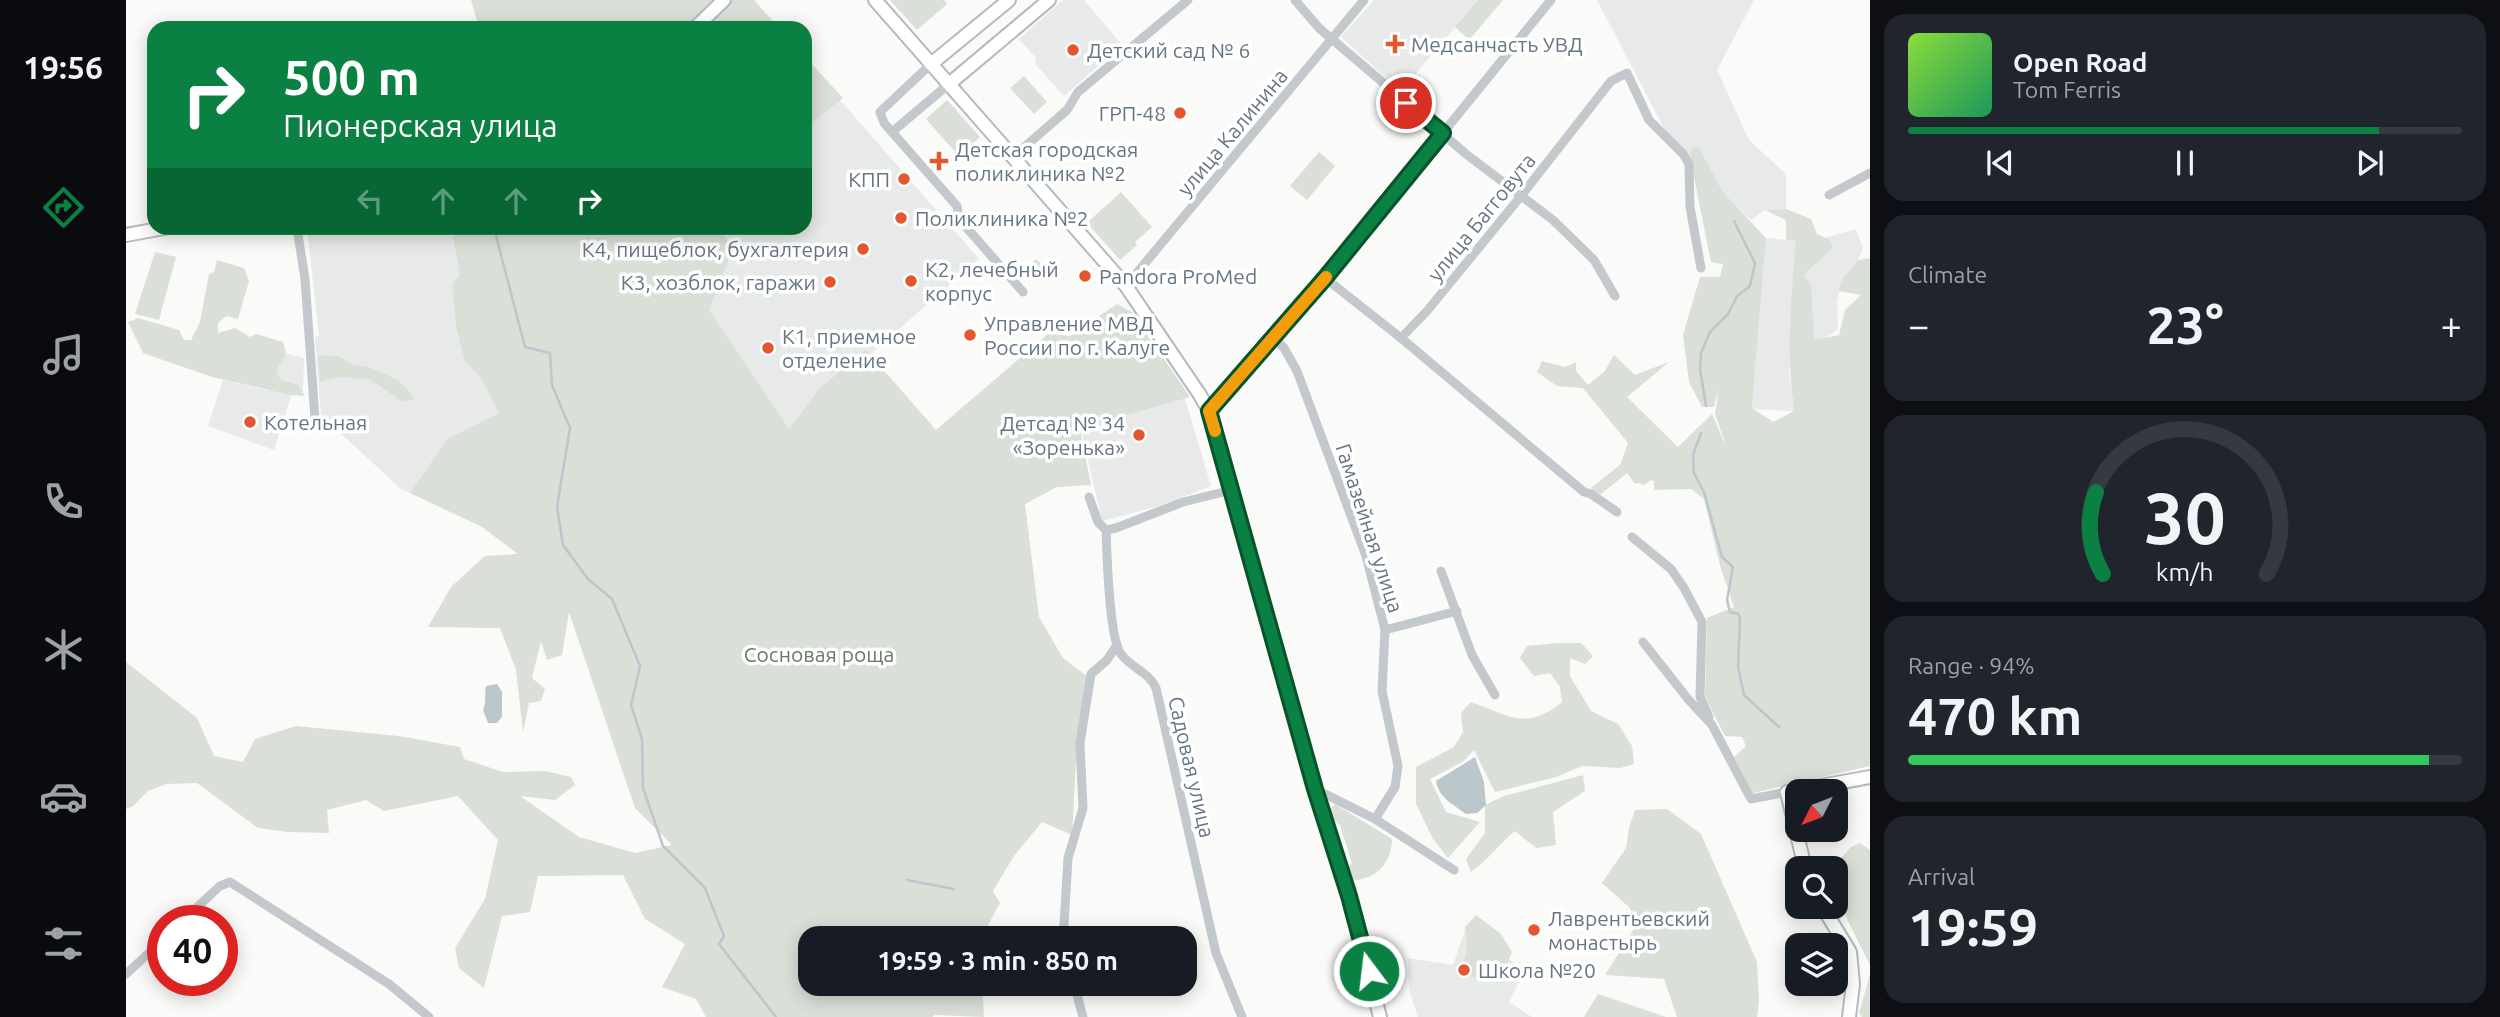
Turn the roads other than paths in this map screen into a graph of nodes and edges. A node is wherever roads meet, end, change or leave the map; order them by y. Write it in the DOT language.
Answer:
graph roads {
  1 [pos="724,0"];
  2 [pos="876,0"];
  3 [pos="1009,0"];
  4 [pos="1049,0"];
  5 [pos="1188,0"];
  6 [pos="1295,0"];
  7 [pos="1364,0"];
  8 [pos="1551,0"];
  9 [pos="702,21"];
  10 [pos="1332,39"];
  11 [pos="931,64"];
  12 [pos="948,83"];
  13 [pos="892,132"];
  14 [pos="1443,133"];
  15 [pos="1013,157"];
  16 [pos="1870,173"];
  17 [pos="1829,195"];
  18 [pos="1521,196"];
  19 [pos="147,231"];
  20 [pos="126,235"];
  21 [pos="298,235"];
  22 [pos="1701,268"];
  23 [pos="1325,278"];
  24 [pos="1126,286"];
  25 [pos="1023,292"];
  26 [pos="1615,296"];
  27 [pos="1273,337"];
  28 [pos="1401,338"];
  29 [pos="1209,411"];
  30 [pos="315,419"];
  31 [pos="1232,490"];
  32 [pos="1089,497"];
  33 [pos="1617,512"];
  34 [pos="1106,530"];
  35 [pos="1632,537"];
  36 [pos="1441,571"];
  37 [pos="1457,611"];
  38 [pos="1385,629"];
  39 [pos="1643,642"];
  40 [pos="1117,645"];
  41 [pos="1495,695"];
  42 [pos="1712,725"];
  43 [pos="1870,777"];
  44 [pos="1848,781"];
  45 [pos="1315,789"];
  46 [pos="1785,792"];
  47 [pos="1375,819"];
  48 [pos="1454,870"];
  49 [pos="200,905"];
  50 [pos="1830,919"];
  51 [pos="1064,926"];
  52 [pos="147,955"];
  53 [pos="126,974"];
  54 [pos="1077,996"];
  55 [pos="429,1017"];
  56 [pos="1083,1017"];
  57 [pos="1242,1017"];
  58 [pos="1380,1017"];
  59 [pos="1849,1017"];
  1 -- 9 [label="street"];
  2 -- 11 [label="street"];
  3 -- 11 [label="street"];
  4 -- 12 [label="street"];
  5 -- 15 [label="street"];
  6 -- 10 [label="street"];
  7 -- 10 [label="street, улица Калинина"];
  8 -- 14 [label="street"];
  10 -- 14 [label="street"];
  10 -- 24 [label="street, улица Калинина"];
  11 -- 12 [label="street"];
  11 -- 13 [label="street"];
  12 -- 13 [label="street"];
  12 -- 15 [label="street"];
  13 -- 25 [label="street"];
  14 -- 18 [label="street"];
  14 -- 23 [label="street"];
  15 -- 24 [label="street"];
  16 -- 17 [label="street"];
  18 -- 22 [label="street, улица Багговута"];
  18 -- 26 [label="street"];
  18 -- 28 [label="street, улица Багговута"];
  19 -- 20 [label="street"];
  21 -- 30 [label="street"];
  23 -- 27 [label="street"];
  23 -- 28 [label="street"];
  24 -- 29 [label="street"];
  27 -- 29 [label="street"];
  27 -- 38 [label="street, Гамазейная улица"];
  28 -- 33 [label="street"];
  29 -- 31 [label="street"];
  31 -- 34 [label="street"];
  31 -- 45 [label="street"];
  32 -- 34 [label="street"];
  34 -- 40 [label="street"];
  35 -- 42 [label="street"];
  36 -- 37 [label="street"];
  37 -- 38 [label="street"];
  37 -- 41 [label="street"];
  38 -- 47 [label="street, Гамазейная улица"];
  39 -- 42 [label="street"];
  40 -- 51 [label="street"];
  40 -- 57 [label="street, Садовая улица"];
  42 -- 46 [label="street"];
  43 -- 44 [label="street"];
  45 -- 47 [label="street"];
  45 -- 58 [label="street"];
  47 -- 48 [label="street"];
  49 -- 55 [label="street"];
  50 -- 59 [label="street"];
  52 -- 53 [label="street"];
  54 -- 56 [label="street"];
}
